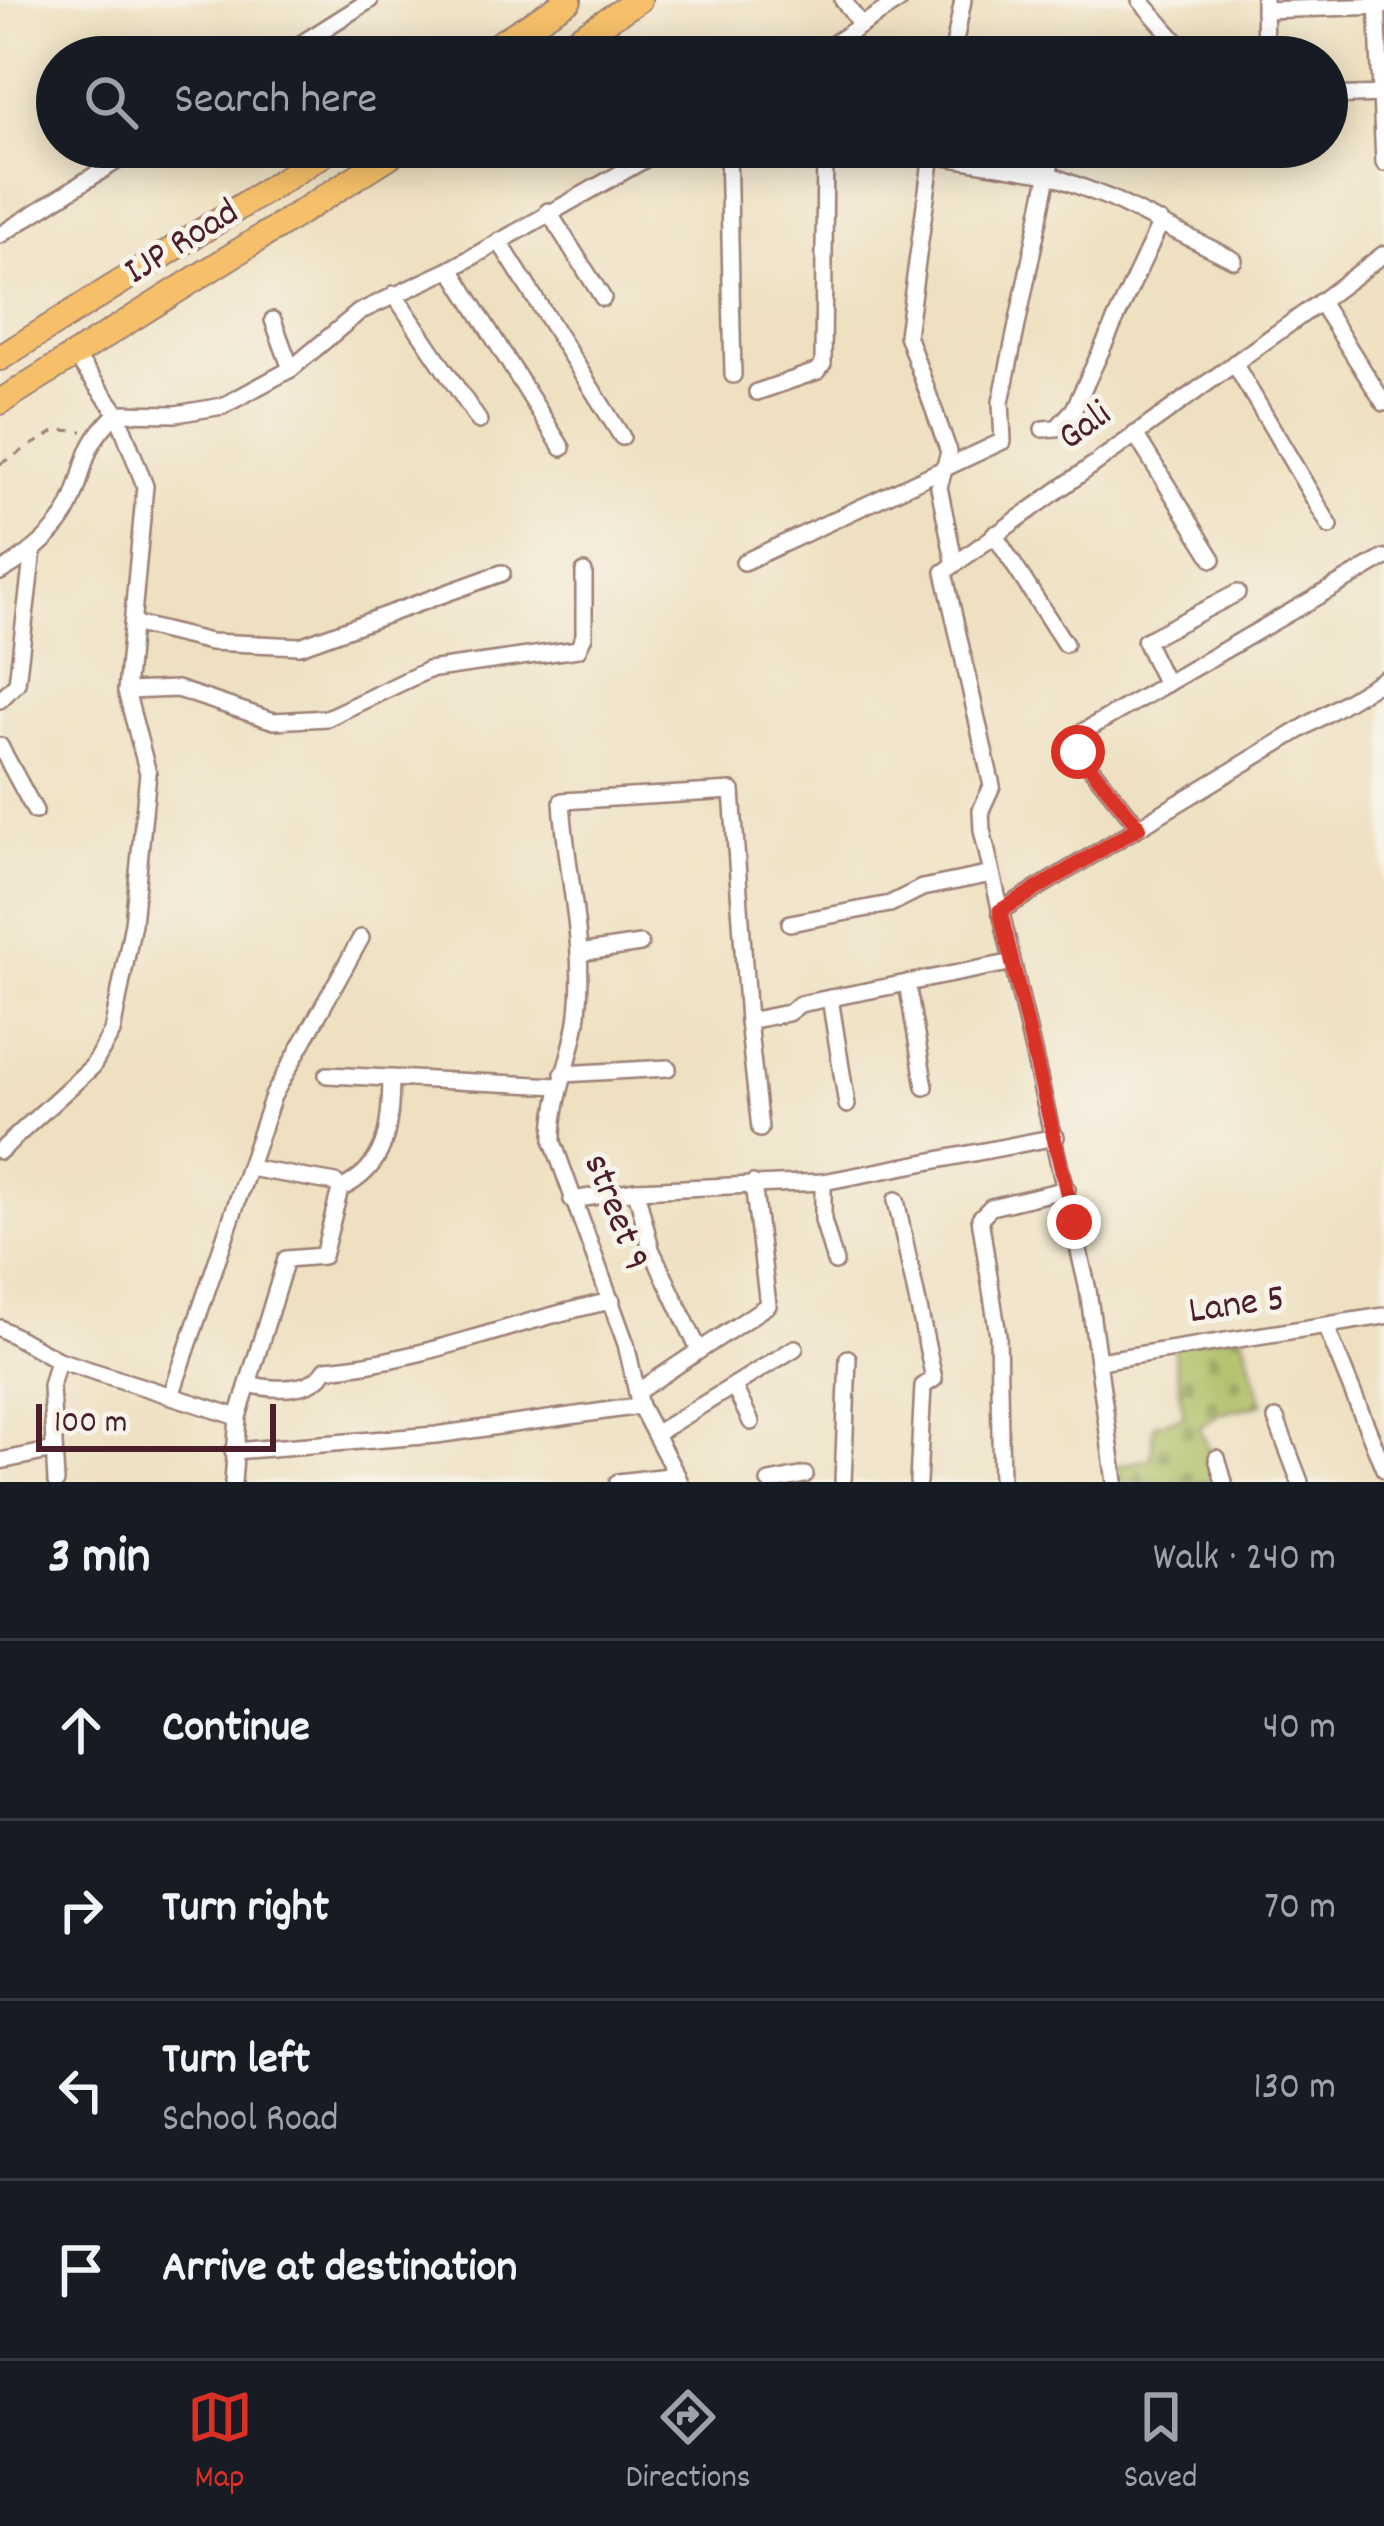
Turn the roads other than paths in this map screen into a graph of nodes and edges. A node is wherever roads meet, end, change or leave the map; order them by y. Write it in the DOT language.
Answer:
graph roads {
  1 [pos="370,0"];
  2 [pos="569,0"];
  3 [pos="639,0"];
  4 [pos="843,0"];
  5 [pos="900,0"];
  6 [pos="963,0"];
  7 [pos="1140,0"];
  8 [pos="1379,4"];
  9 [pos="1264,5"];
  10 [pos="861,26"];
  11 [pos="313,36"];
  12 [pos="512,36"];
  13 [pos="582,36"];
  14 [pos="847,36"];
  15 [pos="956,36"];
  16 [pos="1172,36"];
  17 [pos="1265,36"];
  18 [pos="1383,94"];
  19 [pos="1348,95"];
  20 [pos="1384,163"];
  21 [pos="106,168"];
  22 [pos="302,168"];
  23 [pos="371,168"];
  24 [pos="629,168"];
  25 [pos="729,168"];
  26 [pos="825,168"];
  27 [pos="930,168"];
  28 [pos="1018,168"];
  29 [pos="1049,168"];
  30 [pos="1048,174"];
  31 [pos="548,212"];
  32 [pos="1161,222"];
  33 [pos="0,235"];
  34 [pos="499,241"];
  35 [pos="1384,254"];
  36 [pos="1234,260"];
  37 [pos="451,269"];
  38 [pos="394,294"];
  39 [pos="603,298"];
  40 [pos="1320,302"];
  41 [pos="273,320"];
  42 [pos="74,354"];
  43 [pos="0,358"];
  44 [pos="1234,363"];
  45 [pos="291,369"];
  46 [pos="734,375"];
  47 [pos="757,392"];
  48 [pos="0,402"];
  49 [pos="1384,403"];
  50 [pos="117,413"];
  51 [pos="479,422"];
  52 [pos="1043,429"];
  53 [pos="1135,434"];
  54 [pos="622,436"];
  55 [pos="562,448"];
  56 [pos="940,471"];
  57 [pos="1330,526"];
  58 [pos="994,534"];
  59 [pos="33,550"];
  60 [pos="1384,557"];
  61 [pos="1213,559"];
  62 [pos="954,560"];
  63 [pos="744,562"];
  64 [pos="0,572"];
  65 [pos="584,572"];
  66 [pos="502,573"];
  67 [pos="1237,593"];
  68 [pos="136,624"];
  69 [pos="1065,644"];
  70 [pos="1384,679"];
  71 [pos="1166,684"];
  72 [pos="126,691"];
  73 [pos="0,700"];
  74 [pos="0,746"];
  75 [pos="35,811"];
  76 [pos="1139,827"];
  77 [pos="992,874"];
  78 [pos="1000,911"];
  79 [pos="790,923"];
  80 [pos="361,938"];
  81 [pos="640,944"];
  82 [pos="579,953"];
  83 [pos="1009,962"];
  84 [pos="908,982"];
  85 [pos="830,998"];
  86 [pos="748,1021"];
  87 [pos="668,1068"];
  88 [pos="327,1075"];
  89 [pos="391,1079"];
  90 [pos="562,1080"];
  91 [pos="925,1087"];
  92 [pos="847,1105"];
  93 [pos="760,1129"];
  94 [pos="1056,1137"];
  95 [pos="0,1151"];
  96 [pos="248,1168"];
  97 [pos="823,1182"];
  98 [pos="753,1184"];
  99 [pos="340,1189"];
  100 [pos="1067,1189"];
  101 [pos="636,1190"];
  102 [pos="896,1200"];
  103 [pos="572,1201"];
  104 [pos="835,1262"];
  105 [pos="612,1301"];
  106 [pos="1384,1316"];
  107 [pos="0,1328"];
  108 [pos="1327,1329"];
  109 [pos="795,1348"];
  110 [pos="699,1350"];
  111 [pos="848,1358"];
  112 [pos="58,1360"];
  113 [pos="1099,1360"];
  114 [pos="248,1384"];
  115 [pos="734,1387"];
  116 [pos="172,1394"];
  117 [pos="639,1399"];
  118 [pos="238,1418"];
  119 [pos="1276,1419"];
  120 [pos="751,1422"];
  121 [pos="655,1434"];
  122 [pos="54,1450"];
  123 [pos="233,1451"];
  124 [pos="1217,1458"];
  125 [pos="0,1461"];
  126 [pos="1384,1469"];
  127 [pos="805,1474"];
  128 [pos="678,1479"];
  129 [pos="56,1482"];
  130 [pos="233,1482"];
  131 [pos="617,1482"];
  132 [pos="769,1482"];
  133 [pos="843,1482"];
  134 [pos="918,1482"];
  135 [pos="1001,1482"];
  136 [pos="1115,1482"];
  137 [pos="1224,1482"];
  138 [pos="1300,1482"];
  1 -- 11 [label="street"];
  2 -- 12 [label="highway"];
  3 -- 13 [label="highway"];
  4 -- 10 [label="street"];
  5 -- 10 [label="street"];
  6 -- 15 [label="street"];
  7 -- 16 [label="street"];
  8 -- 9 [label="street"];
  8 -- 18 [label="street"];
  9 -- 17 [label="street"];
  10 -- 14 [label="street"];
  18 -- 19 [label="street"];
  18 -- 20 [label="street"];
  21 -- 33 [label="street"];
  22 -- 43 [label="highway, IJP Road"];
  23 -- 42 [label="highway, IJP Road"];
  24 -- 31 [label="street"];
  25 -- 46 [label="street"];
  26 -- 47 [label="street"];
  27 -- 56 [label="street"];
  28 -- 30 [label="street"];
  29 -- 30 [label="street"];
  30 -- 32 [label="street"];
  30 -- 56 [label="street"];
  31 -- 34 [label="street"];
  31 -- 39 [label="street"];
  32 -- 36 [label="street"];
  32 -- 52 [label="street"];
  34 -- 37 [label="street"];
  34 -- 54 [label="street"];
  35 -- 40 [label="street, Gali"];
  37 -- 38 [label="street"];
  37 -- 55 [label="street"];
  38 -- 45 [label="street"];
  38 -- 51 [label="street"];
  40 -- 44 [label="street, Gali"];
  40 -- 49 [label="street"];
  41 -- 45 [label="street"];
  42 -- 48 [label="highway, IJP Road"];
  42 -- 50 [label="street"];
  44 -- 53 [label="street, Gali"];
  44 -- 57 [label="street"];
  45 -- 50 [label="street"];
  50 -- 59 [label="street"];
  50 -- 68 [label="street"];
  53 -- 58 [label="street, Gali"];
  53 -- 61 [label="street"];
  56 -- 62 [label="street"];
  56 -- 63 [label="street"];
  58 -- 62 [label="street, Gali"];
  58 -- 69 [label="street"];
  59 -- 64 [label="street"];
  59 -- 73 [label="street"];
  60 -- 71 [label="street"];
  62 -- 77 [label="street"];
  65 -- 72 [label="street"];
  66 -- 68 [label="street"];
  67 -- 71 [label="street"];
  68 -- 72 [label="street"];
  70 -- 76 [label="street"];
  71 -- 76 [label="street"];
  72 -- 95 [label="street"];
  74 -- 75 [label="street"];
  76 -- 78 [label="street"];
  77 -- 78 [label="street"];
  77 -- 79 [label="street"];
  78 -- 83 [label="street"];
  80 -- 96 [label="street"];
  81 -- 82 [label="street"];
  82 -- 86 [label="street, street 9"];
  82 -- 90 [label="street, street 9"];
  83 -- 84 [label="street"];
  83 -- 94 [label="street"];
  84 -- 85 [label="street"];
  84 -- 91 [label="street"];
  85 -- 86 [label="street"];
  85 -- 92 [label="street"];
  86 -- 93 [label="street"];
  87 -- 90 [label="street"];
  88 -- 89 [label="street"];
  89 -- 90 [label="street"];
  89 -- 99 [label="street"];
  90 -- 103 [label="street, street 9"];
  94 -- 97 [label="street"];
  94 -- 100 [label="street"];
  96 -- 99 [label="street"];
  96 -- 116 [label="street"];
  97 -- 98 [label="street"];
  97 -- 104 [label="street"];
  98 -- 101 [label="street"];
  98 -- 110 [label="street"];
  99 -- 114 [label="street"];
  100 -- 113 [label="street"];
  100 -- 135 [label="street"];
  101 -- 103 [label="street"];
  101 -- 110 [label="street"];
  102 -- 134 [label="street"];
  103 -- 105 [label="street, street 9"];
  105 -- 114 [label="street"];
  105 -- 117 [label="street, street 9"];
  106 -- 108 [label="street, Lane 5"];
  107 -- 112 [label="street"];
  108 -- 113 [label="street, Lane 5"];
  108 -- 126 [label="street"];
  109 -- 115 [label="street"];
  110 -- 117 [label="street"];
  111 -- 133 [label="street"];
  112 -- 116 [label="street"];
  112 -- 122 [label="street"];
  113 -- 136 [label="street"];
  114 -- 118 [label="street"];
  115 -- 120 [label="street"];
  115 -- 121 [label="street"];
  116 -- 118 [label="street"];
  117 -- 121 [label="street, street 9"];
  117 -- 123 [label="street"];
  118 -- 123 [label="street"];
  119 -- 138 [label="street"];
  121 -- 128 [label="street, street 9"];
  122 -- 125 [label="street"];
  122 -- 129 [label="street"];
  123 -- 130 [label="street"];
  124 -- 137 [label="street"];
  127 -- 132 [label="street"];
  128 -- 131 [label="street"];
}
